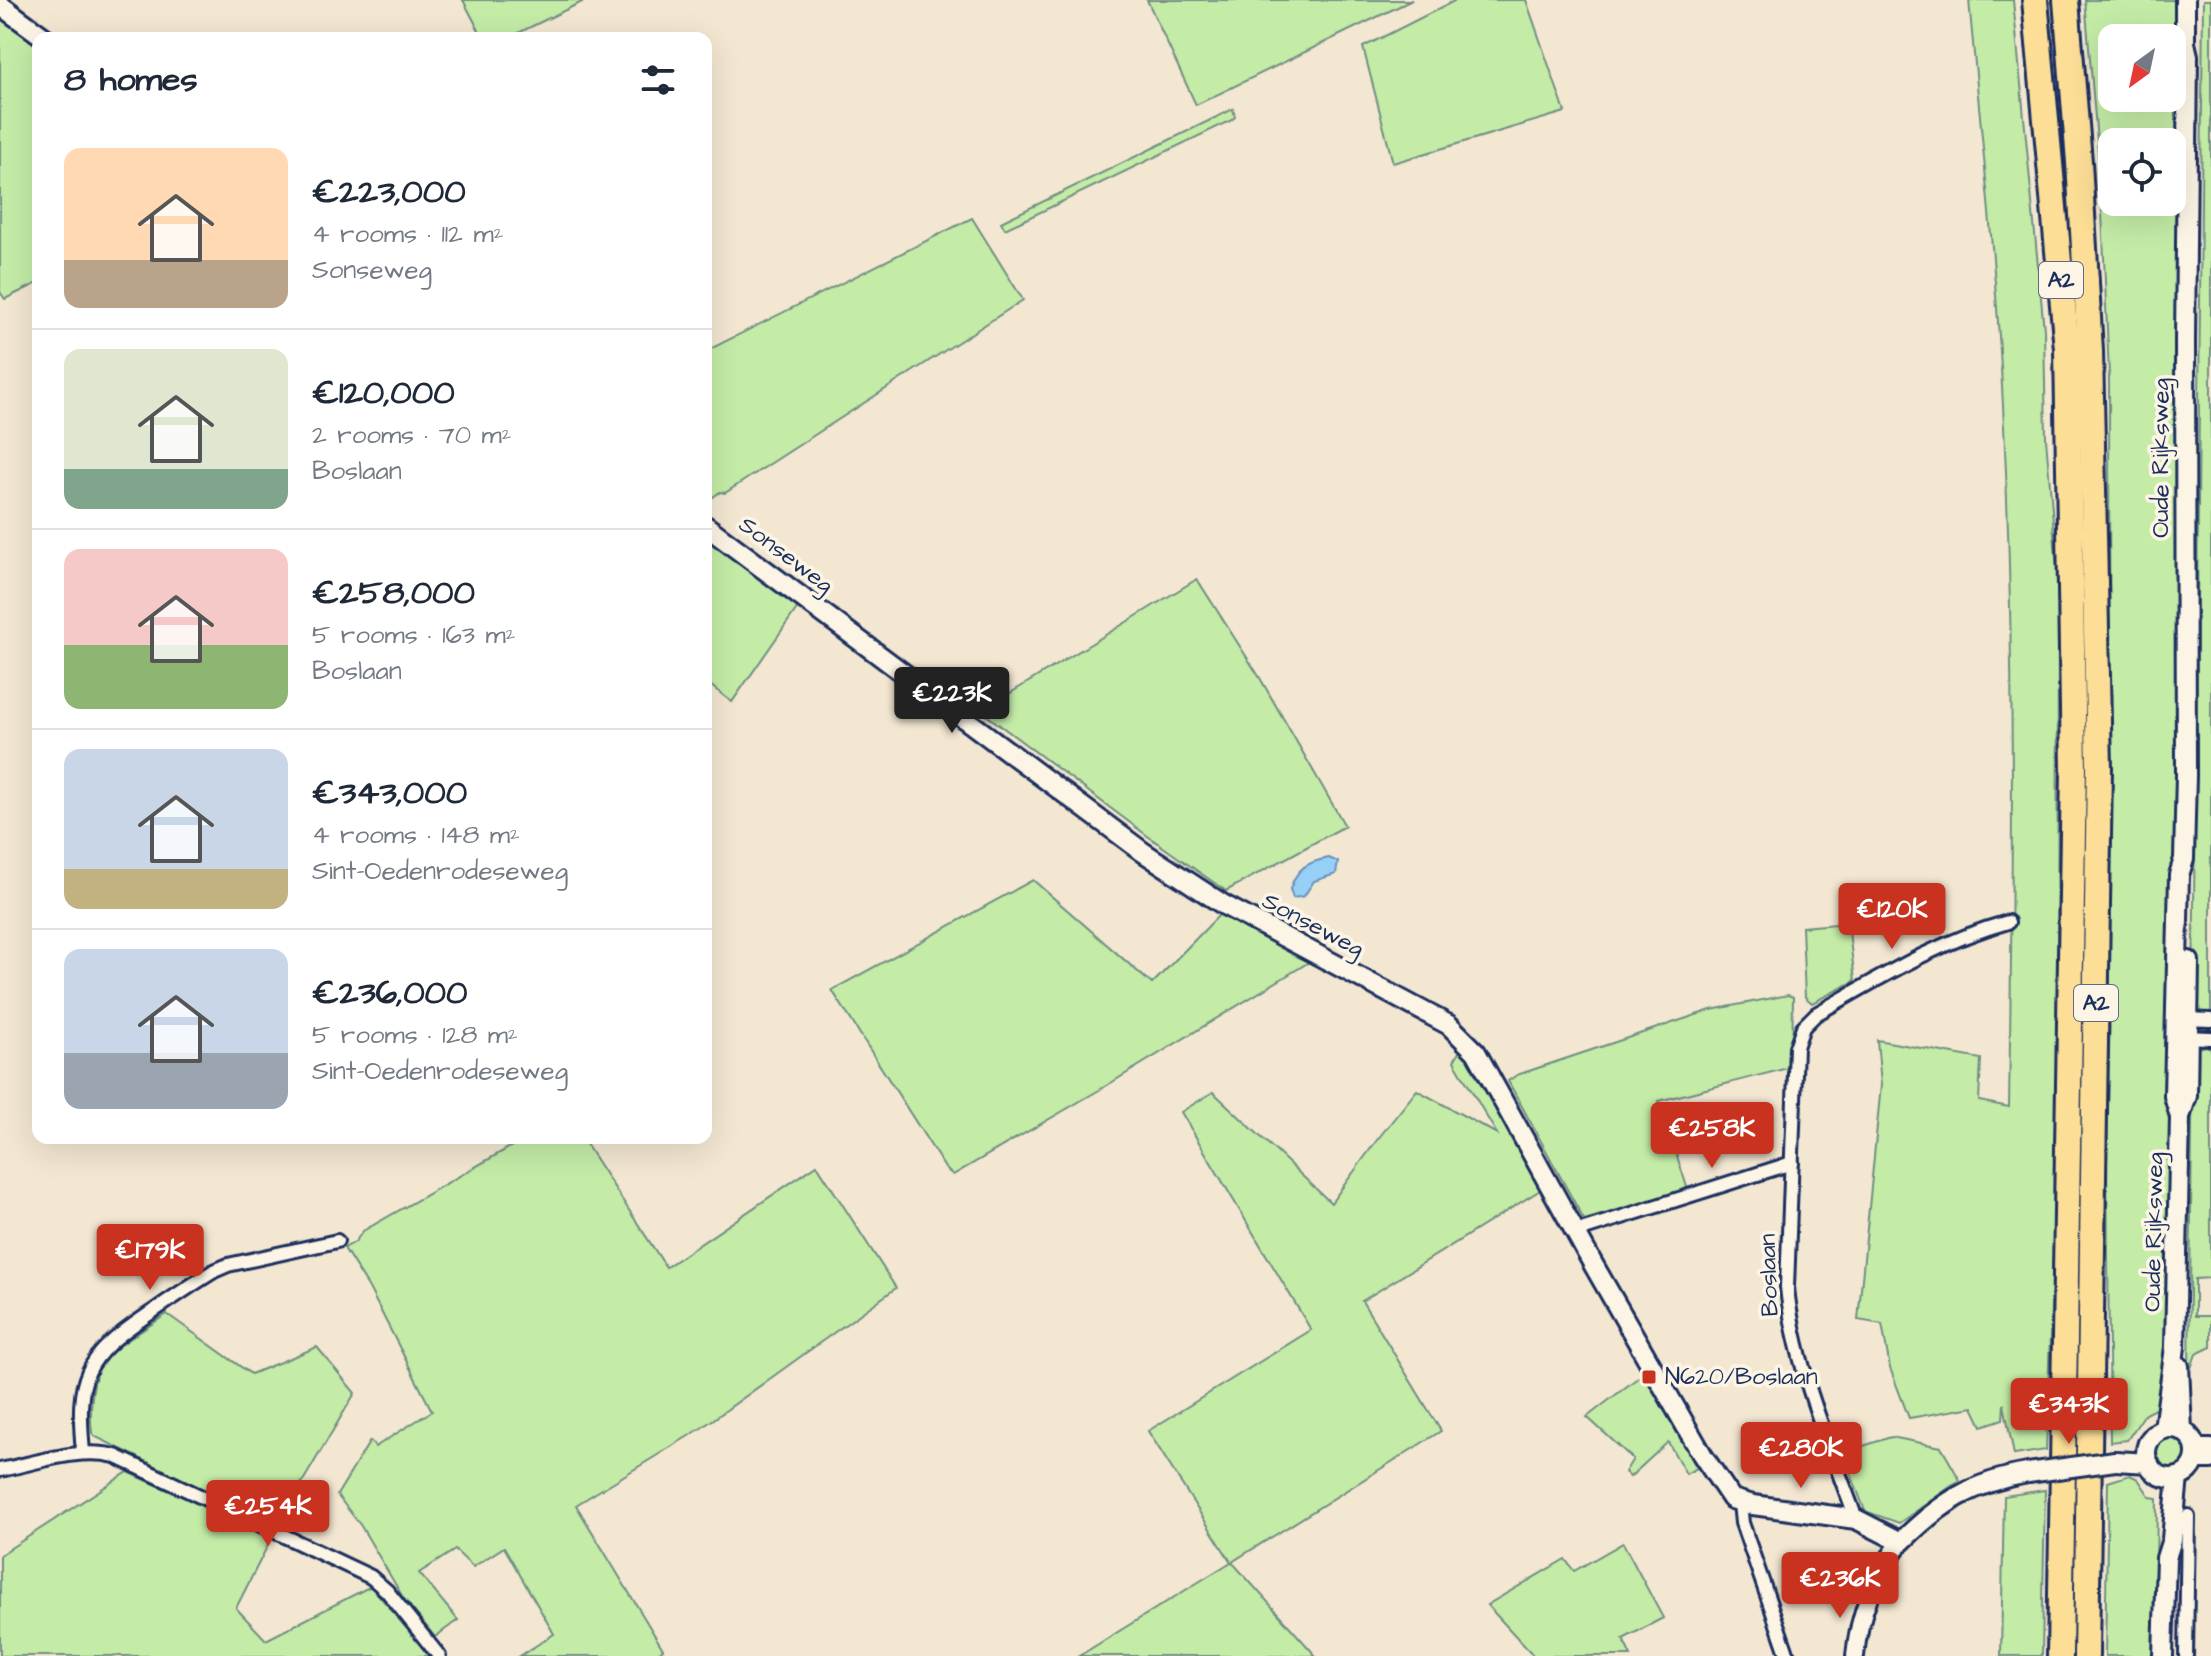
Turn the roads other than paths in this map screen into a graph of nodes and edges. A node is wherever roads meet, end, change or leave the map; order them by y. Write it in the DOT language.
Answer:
graph roads {
  1 [pos="2035,0"];
  2 [pos="2066,0"];
  3 [pos="2185,0"];
  4 [pos="2194,0"];
  5 [pos="0,5"];
  6 [pos="37,32"];
  7 [pos="2188,56"];
  8 [pos="712,530"];
  9 [pos="2008,922"];
  10 [pos="2211,1020"];
  11 [pos="2182,1028"];
  12 [pos="2211,1038"];
  13 [pos="1792,1163"];
  14 [pos="1575,1232"];
  15 [pos="337,1241"];
  16 [pos="2173,1430"];
  17 [pos="83,1452"];
  18 [pos="2203,1454"];
  19 [pos="2147,1456"];
  20 [pos="0,1470"];
  21 [pos="2170,1476"];
  22 [pos="1740,1503"];
  23 [pos="2188,1516"];
  24 [pos="1856,1519"];
  25 [pos="1901,1542"];
  26 [pos="2188,1582"];
  27 [pos="2165,1583"];
  28 [pos="439,1656"];
  29 [pos="1788,1656"];
  30 [pos="1855,1656"];
  31 [pos="2060,1656"];
  32 [pos="2086,1656"];
  33 [pos="2163,1656"];
  34 [pos="2186,1656"];
  1 -- 31 [label="highway, A2"];
  2 -- 32 [label="highway, A2"];
  3 -- 7 [label="main road, Oude Rijksweg"];
  4 -- 7 [label="main road, Oude Rijksweg"];
  5 -- 6 [label="main road"];
  7 -- 11 [label="main road, Oude Rijksweg"];
  8 -- 14 [label="main road, Sonseweg"];
  9 -- 13 [label="street, Boslaan"];
  10 -- 11 [label="street"];
  11 -- 12 [label="street"];
  11 -- 16 [label="main road, Oude Rijksweg"];
  13 -- 14 [label="street"];
  13 -- 24 [label="street, Boslaan"];
  14 -- 22 [label="main road, Sonseweg"];
  15 -- 17 [label="street"];
  16 -- 18 [label="main road"];
  16 -- 19 [label="main road"];
  17 -- 20 [label="street"];
  17 -- 28 [label="street"];
  18 -- 21 [label="main road"];
  19 -- 21 [label="main road"];
  19 -- 25 [label="main road, bridge"];
  21 -- 27 [label="main road"];
  22 -- 24 [label="main road"];
  22 -- 29 [label="street, Sonseweg"];
  23 -- 26 [label="street"];
  24 -- 25 [label="main road"];
  25 -- 30 [label="street"];
  26 -- 27 [label="street"];
  26 -- 34 [label="street"];
  27 -- 33 [label="main road"];
}
